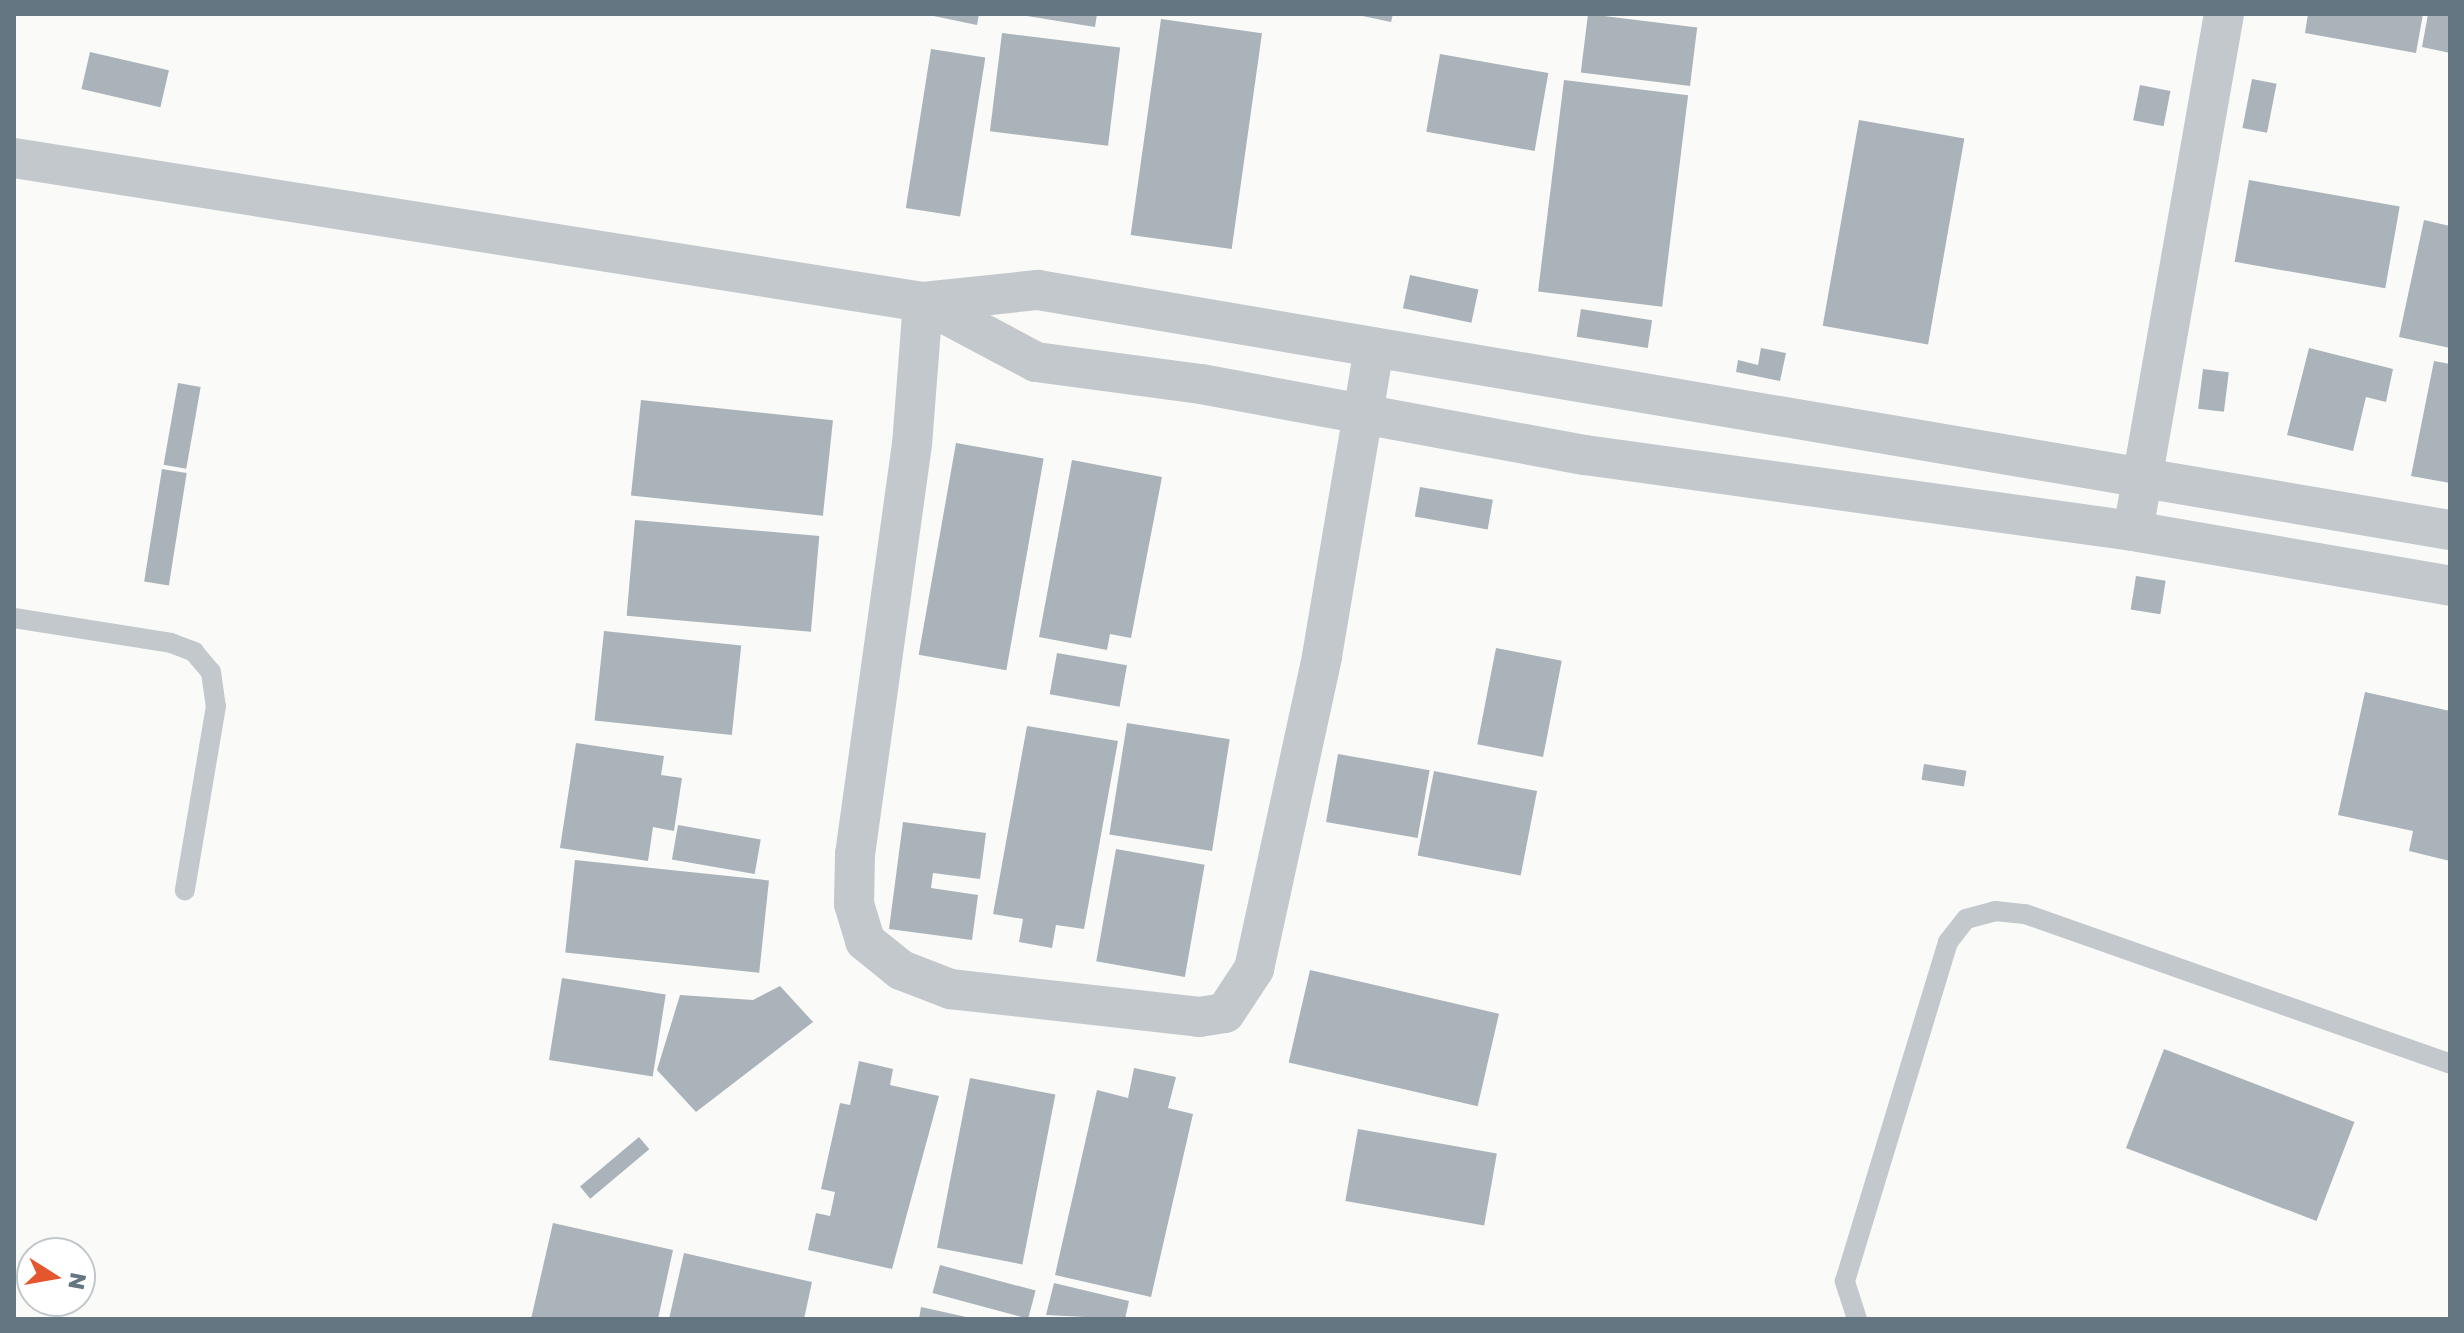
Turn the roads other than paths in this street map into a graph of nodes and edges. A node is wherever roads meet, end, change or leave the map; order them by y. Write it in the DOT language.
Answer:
graph roads {
  1 [pos="2224,14"];
  2 [pos="14,158"];
  3 [pos="923,302"];
  4 [pos="1374,349"];
  5 [pos="1363,412"];
  6 [pos="2143,472"];
  7 [pos="2450,530"];
  8 [pos="2133,531"];
  9 [pos="2450,586"];
  10 [pos="14,618"];
  11 [pos="185,890"];
  12 [pos="2450,1064"];
  13 [pos="1857,1319"];
  1 -- 6 [label="street"];
  2 -- 3 [label="street"];
  3 -- 4 [label="street"];
  3 -- 5 [label="street"];
  3 -- 5 [label="street"];
  4 -- 5 [label="street"];
  4 -- 6 [label="street"];
  5 -- 8 [label="street"];
  6 -- 7 [label="street"];
  6 -- 8 [label="street"];
  8 -- 9 [label="street"];
  10 -- 11 [label="lane"];
  12 -- 13 [label="lane"];
}
